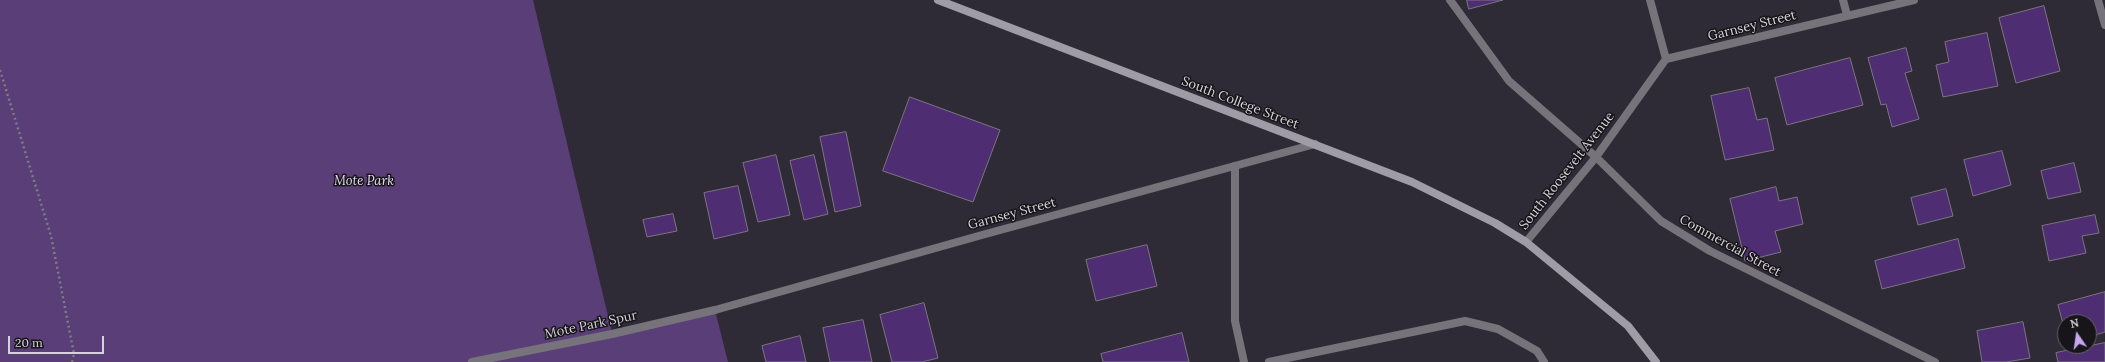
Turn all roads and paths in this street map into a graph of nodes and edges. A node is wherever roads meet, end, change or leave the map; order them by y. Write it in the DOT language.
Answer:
graph roads {
  1 [pos="938,0"];
  2 [pos="1450,0"];
  3 [pos="1650,0"];
  4 [pos="1843,0"];
  5 [pos="1914,0"];
  6 [pos="2098,0"];
  7 [pos="1847,15"];
  8 [pos="2105,25"];
  9 [pos="1666,59"];
  10 [pos="0,70"];
  11 [pos="1315,144"];
  12 [pos="1596,157"];
  13 [pos="1235,166"];
  14 [pos="1526,242"];
  15 [pos="715,310"];
  16 [pos="72,362"];
  17 [pos="472,362"];
  18 [pos="1244,362"];
  19 [pos="1269,362"];
  20 [pos="1544,362"];
  21 [pos="1656,362"];
  22 [pos="1935,362"];
  1 -- 11 [label="street, South College Street"];
  2 -- 12 [label="street, Commercial Street"];
  3 -- 9 [label="street"];
  4 -- 7 [label="street"];
  5 -- 7 [label="street, Garnsey Street"];
  6 -- 8 [label="street"];
  7 -- 9 [label="street, Garnsey Street"];
  9 -- 12 [label="street, South Roosevelt Avenue"];
  10 -- 16 [label="path"];
  11 -- 13 [label="street, Garnsey Street"];
  11 -- 14 [label="street, South College Street"];
  12 -- 14 [label="street, South Roosevelt Avenue"];
  12 -- 22 [label="street, Commercial Street"];
  13 -- 15 [label="street, Garnsey Street"];
  13 -- 18 [label="street"];
  14 -- 21 [label="street, South Roosevelt Avenue"];
  15 -- 17 [label="street, Mote Park Spur"];
  19 -- 20 [label="street"];
}
